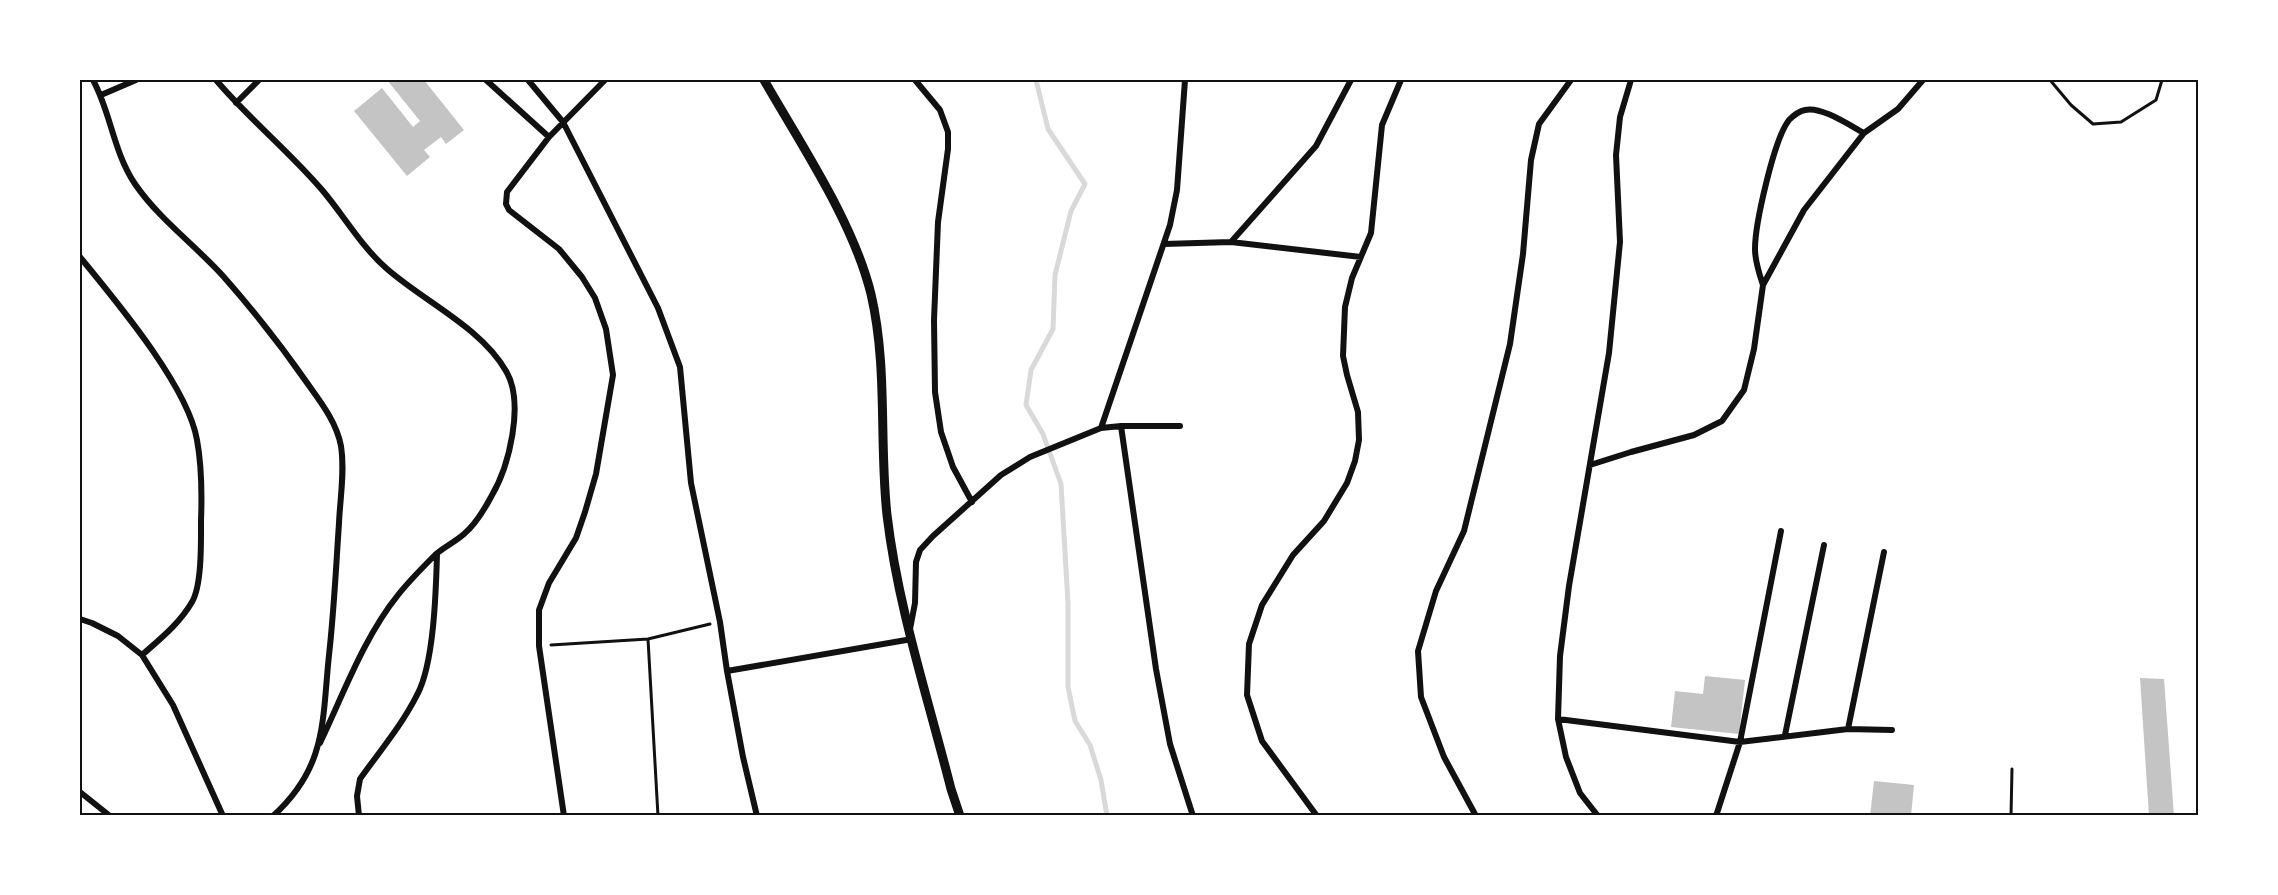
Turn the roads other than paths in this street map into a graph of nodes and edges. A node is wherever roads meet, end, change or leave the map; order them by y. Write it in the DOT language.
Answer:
graph roads {
  1 [pos="93,80"];
  2 [pos="136,80"];
  3 [pos="216,80"];
  4 [pos="259,80"];
  5 [pos="486,80"];
  6 [pos="528,80"];
  7 [pos="605,80"];
  8 [pos="764,80"];
  9 [pos="915,80"];
  10 [pos="1185,80"];
  11 [pos="1351,80"];
  12 [pos="1401,80"];
  13 [pos="1571,80"];
  14 [pos="1631,80"];
  15 [pos="1923,80"];
  16 [pos="101,94"];
  17 [pos="236,103"];
  18 [pos="563,122"];
  19 [pos="1864,133"];
  20 [pos="549,137"];
  21 [pos="1231,242"];
  22 [pos="1164,244"];
  23 [pos="80,257"];
  24 [pos="1361,257"];
  25 [pos="1763,285"];
  26 [pos="1121,426"];
  27 [pos="1180,426"];
  28 [pos="1101,428"];
  29 [pos="1590,465"];
  30 [pos="972,502"];
  31 [pos="1781,531"];
  32 [pos="1824,544"];
  33 [pos="1884,552"];
  34 [pos="437,554"];
  35 [pos="80,620"];
  36 [pos="911,634"];
  37 [pos="142,655"];
  38 [pos="727,671"];
  39 [pos="1558,719"];
  40 [pos="1848,729"];
  41 [pos="1892,730"];
  42 [pos="1785,735"];
  43 [pos="1740,742"];
  44 [pos="320,743"];
  45 [pos="80,792"];
  46 [pos="110,816"];
  47 [pos="223,816"];
  48 [pos="273,816"];
  49 [pos="359,816"];
  50 [pos="564,816"];
  51 [pos="757,816"];
  52 [pos="960,816"];
  53 [pos="1193,816"];
  54 [pos="1317,816"];
  55 [pos="1476,816"];
  56 [pos="1598,816"];
  57 [pos="1716,816"];
  1 -- 16 [label="street"];
  2 -- 16 [label="street"];
  3 -- 17 [label="street"];
  4 -- 17 [label="street"];
  5 -- 20 [label="street"];
  6 -- 18 [label="street"];
  7 -- 18 [label="street"];
  8 -- 36 [label="street"];
  9 -- 30 [label="street"];
  10 -- 22 [label="street"];
  11 -- 21 [label="street"];
  12 -- 24 [label="street"];
  13 -- 55 [label="street"];
  14 -- 29 [label="street"];
  15 -- 19 [label="street"];
  16 -- 44 [label="street"];
  17 -- 34 [label="street"];
  18 -- 20 [label="street"];
  18 -- 38 [label="street"];
  19 -- 25 [label="street"];
  19 -- 25 [label="street"];
  20 -- 50 [label="street"];
  21 -- 22 [label="street"];
  21 -- 24 [label="street"];
  22 -- 28 [label="street"];
  23 -- 37 [label="street"];
  24 -- 54 [label="street"];
  25 -- 29 [label="street"];
  26 -- 27 [label="street"];
  26 -- 28 [label="street"];
  26 -- 53 [label="street"];
  28 -- 30 [label="street"];
  29 -- 39 [label="street"];
  30 -- 36 [label="street"];
  31 -- 43 [label="street"];
  32 -- 42 [label="street"];
  33 -- 40 [label="street"];
  34 -- 44 [label="street"];
  34 -- 49 [label="street"];
  35 -- 37 [label="street"];
  36 -- 38 [label="street"];
  36 -- 52 [label="street"];
  37 -- 47 [label="street"];
  38 -- 51 [label="street"];
  39 -- 43 [label="street"];
  39 -- 56 [label="street"];
  40 -- 41 [label="street"];
  40 -- 42 [label="street"];
  42 -- 43 [label="street"];
  43 -- 57 [label="street"];
  44 -- 48 [label="street"];
  45 -- 46 [label="street"];
}
